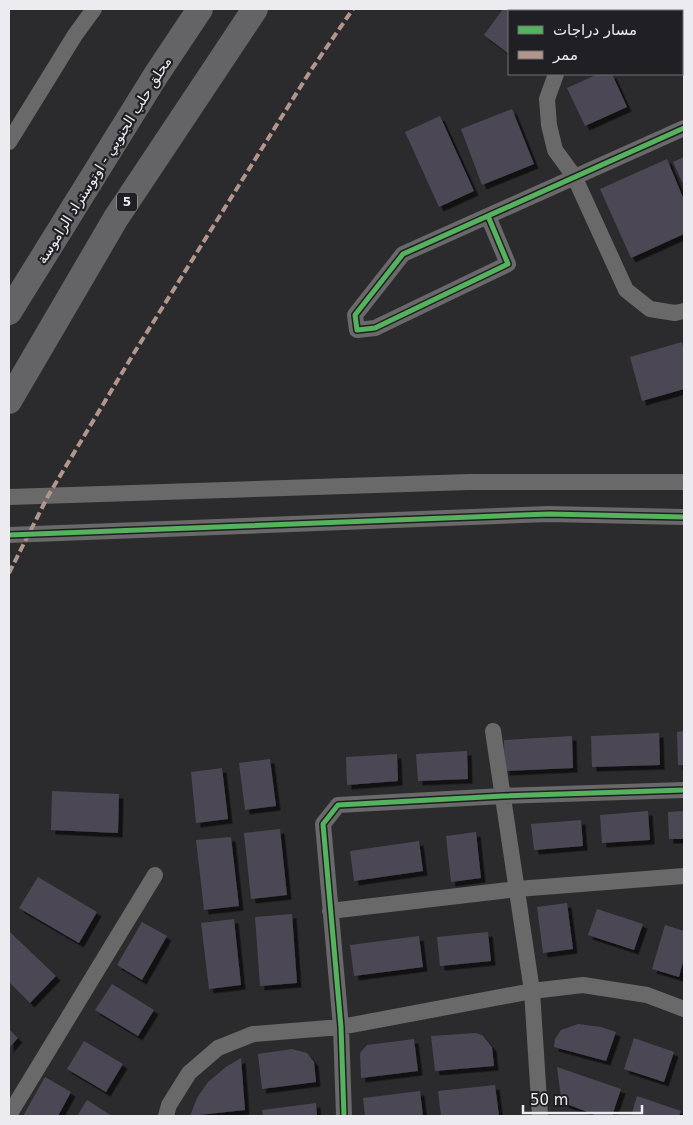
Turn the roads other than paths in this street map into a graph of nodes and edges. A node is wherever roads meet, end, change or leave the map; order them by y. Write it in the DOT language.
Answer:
graph roads {
  1 [pos="94,9"];
  2 [pos="200,9"];
  3 [pos="255,9"];
  4 [pos="556,75"];
  5 [pos="684,128"];
  6 [pos="9,142"];
  7 [pos="574,176"];
  8 [pos="488,216"];
  9 [pos="684,311"];
  10 [pos="9,312"];
  11 [pos="9,400"];
  12 [pos="684,482"];
  13 [pos="9,497"];
  14 [pos="684,517"];
  15 [pos="9,535"];
  16 [pos="493,731"];
  17 [pos="684,790"];
  18 [pos="503,796"];
  19 [pos="155,875"];
  20 [pos="684,876"];
  21 [pos="517,889"];
  22 [pos="330,911"];
  23 [pos="532,991"];
  24 [pos="684,1009"];
  25 [pos="341,1027"];
  26 [pos="9,1115"];
  27 [pos="166,1116"];
  28 [pos="344,1116"];
  29 [pos="540,1116"];
  1 -- 6 [label="street"];
  2 -- 10 [label="highway, محلق حلب الجنوبي - اوتوستراد الراموسة"];
  3 -- 11 [label="highway, 5"];
  4 -- 7 [label="street"];
  5 -- 7 [label="street"];
  7 -- 8 [label="street"];
  7 -- 9 [label="street"];
  8 -- 8 [label="street"];
  12 -- 13 [label="street"];
  14 -- 15 [label="street"];
  16 -- 18 [label="street"];
  17 -- 18 [label="street"];
  18 -- 21 [label="street"];
  18 -- 22 [label="street"];
  19 -- 26 [label="street"];
  20 -- 21 [label="street"];
  21 -- 22 [label="street"];
  21 -- 23 [label="street"];
  22 -- 25 [label="street"];
  23 -- 24 [label="street"];
  23 -- 25 [label="street"];
  23 -- 29 [label="street"];
  25 -- 27 [label="street"];
  25 -- 28 [label="street"];
}
